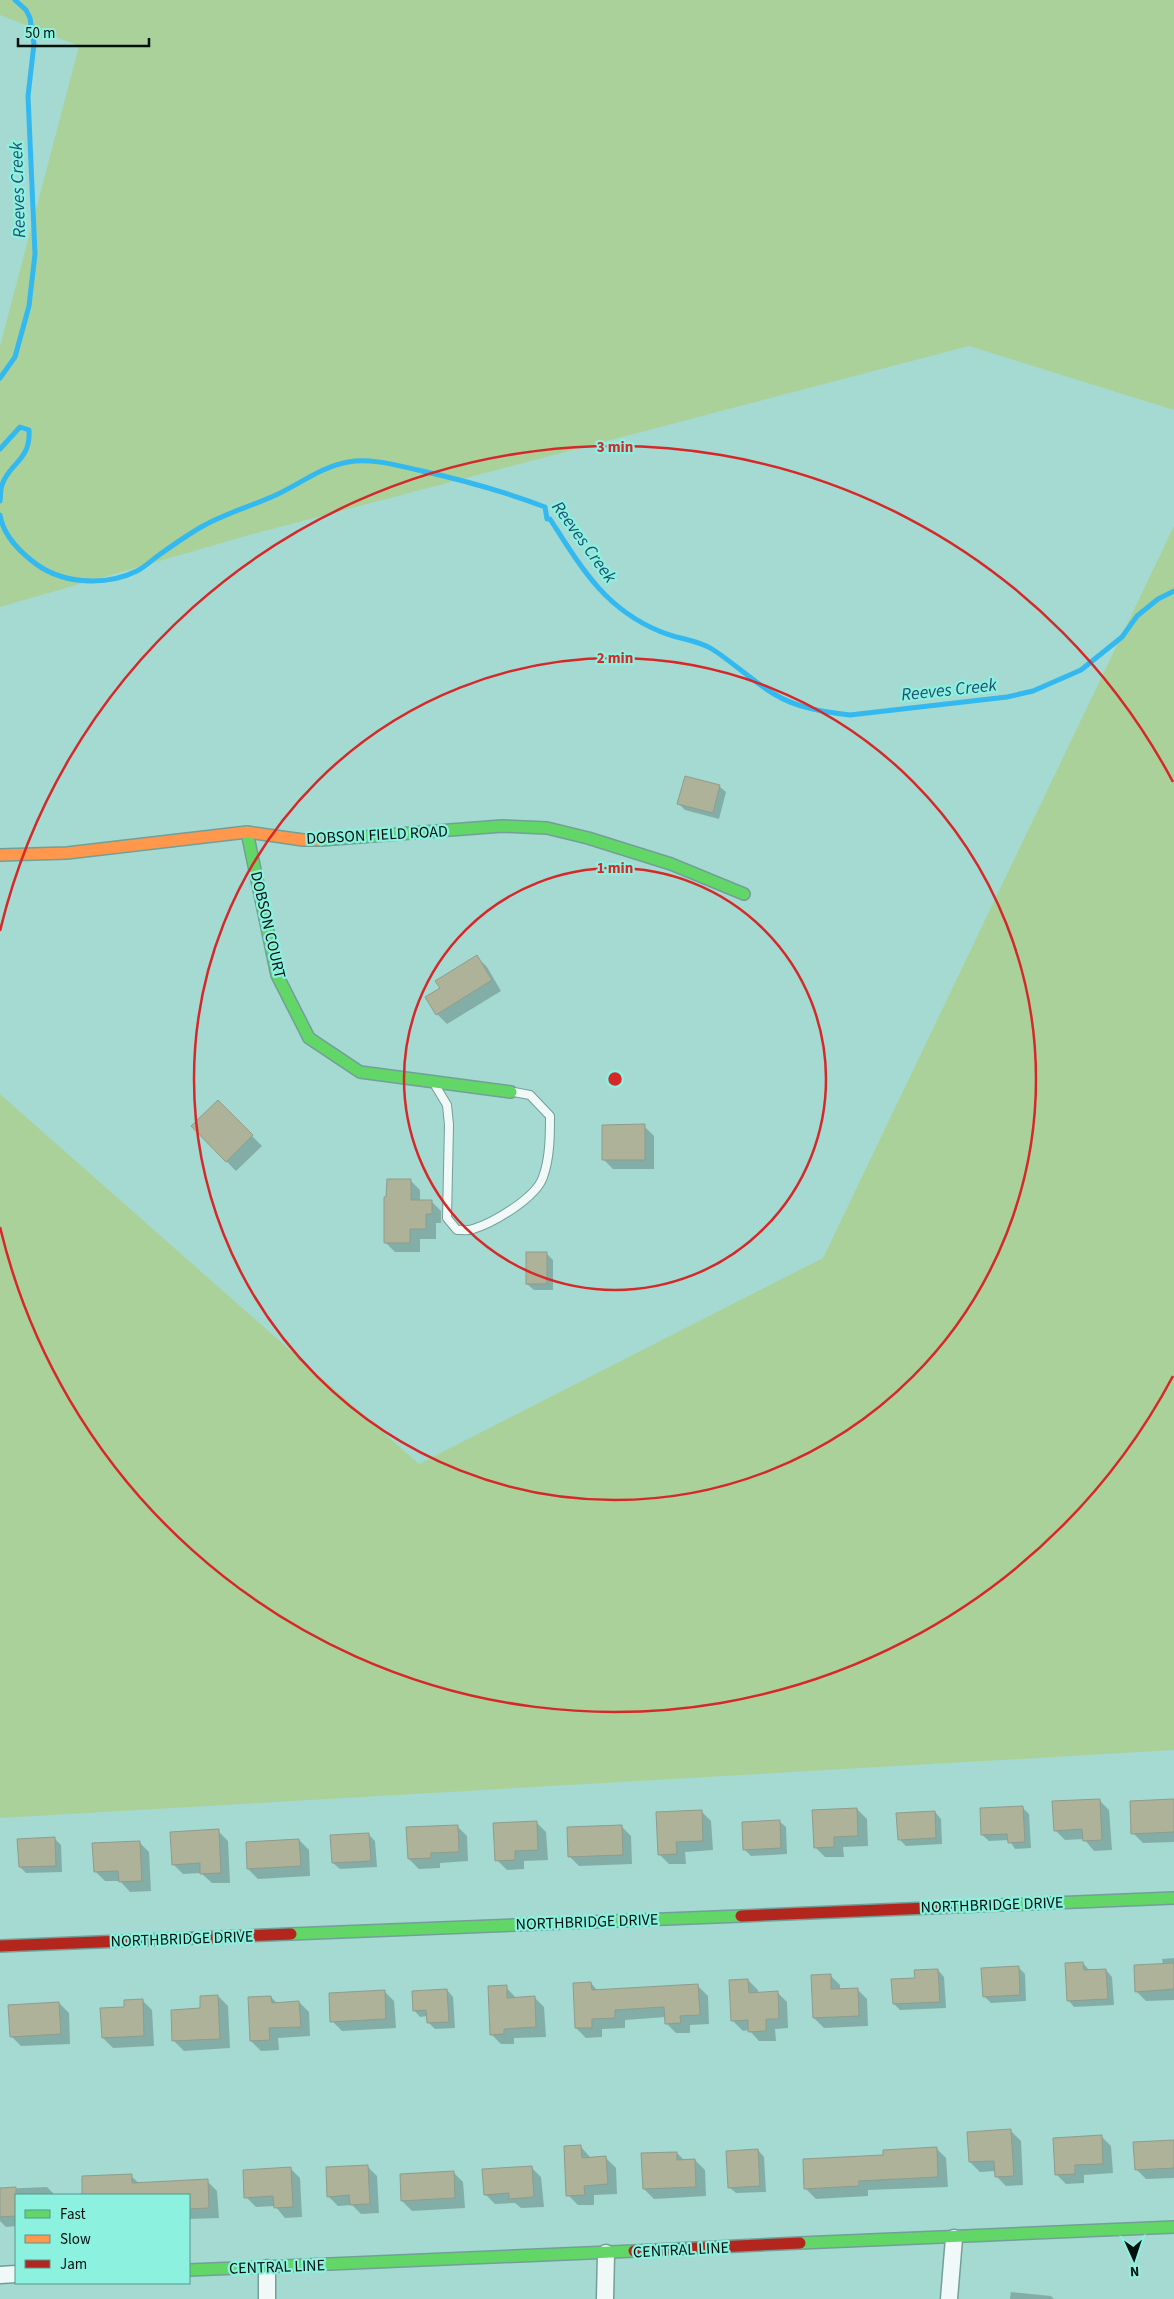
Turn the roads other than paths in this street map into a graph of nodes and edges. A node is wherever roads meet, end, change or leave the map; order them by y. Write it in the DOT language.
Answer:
graph roads {
  1 [pos="247,832"];
  2 [pos="0,855"];
  3 [pos="744,894"];
  4 [pos="433,1082"];
  5 [pos="511,1092"];
  6 [pos="1174,1898"];
  7 [pos="0,1946"];
  8 [pos="1174,2227"];
  9 [pos="954,2238"];
  10 [pos="606,2253"];
  11 [pos="267,2268"];
  12 [pos="190,2270"];
  13 [pos="15,2274"];
  14 [pos="0,2275"];
  15 [pos="267,2299"];
  16 [pos="605,2299"];
  17 [pos="949,2299"];
  1 -- 2 [label="street, DOBSON FIELD ROAD"];
  1 -- 3 [label="street, DOBSON FIELD ROAD"];
  1 -- 4 [label="street, DOBSON COURT"];
  4 -- 5 [label="street, DOBSON COURT"];
  4 -- 5 [label="lane"];
  6 -- 7 [label="street, NORTHBRIDGE DRIVE"];
  8 -- 9 [label="street, CENTRAL LINE"];
  9 -- 10 [label="street, CENTRAL LINE"];
  9 -- 17 [label="street"];
  10 -- 11 [label="street, CENTRAL LINE"];
  10 -- 16 [label="street"];
  11 -- 12 [label="street, CENTRAL LINE"];
  11 -- 15 [label="street"];
  13 -- 14 [label="street"];
}
